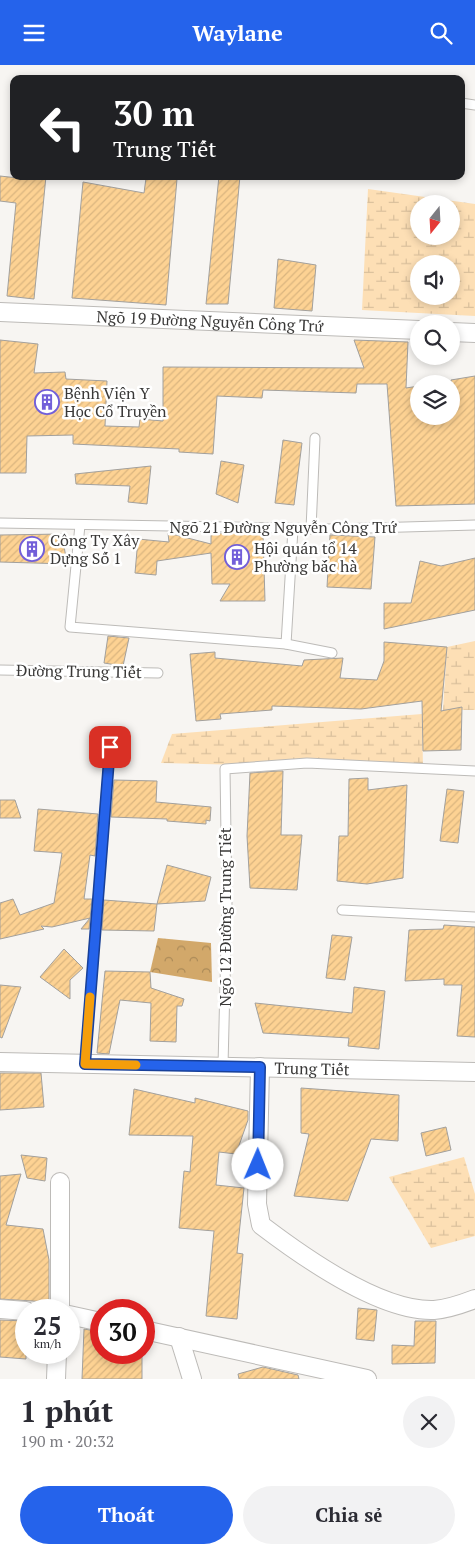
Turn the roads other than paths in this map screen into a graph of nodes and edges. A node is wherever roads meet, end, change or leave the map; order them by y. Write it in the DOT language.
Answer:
graph roads {
  1 [pos="0,312"];
  2 [pos="410,330"];
  3 [pos="460,332"];
  4 [pos="475,333"];
  5 [pos="315,438"];
  6 [pos="0,523"];
  7 [pos="80,525"];
  8 [pos="475,525"];
  9 [pos="293,529"];
  10 [pos="312,529"];
  11 [pos="286,644"];
  12 [pos="332,653"];
  13 [pos="0,670"];
  14 [pos="158,673"];
  15 [pos="110,747"];
  16 [pos="475,771"];
  17 [pos="342,910"];
  18 [pos="475,917"];
  19 [pos="0,1062"];
  20 [pos="85,1064"];
  21 [pos="223,1066"];
  22 [pos="260,1067"];
  23 [pos="475,1072"];
  24 [pos="60,1182"];
  25 [pos="60,1299"];
  26 [pos="475,1299"];
  27 [pos="0,1309"];
  28 [pos="15,1310"];
  29 [pos="155,1332"];
  30 [pos="179,1337"];
  31 [pos="57,1364"];
  32 [pos="56,1379"];
  33 [pos="192,1379"];
  34 [pos="367,1379"];
  1 -- 2 [label="street, Ngõ 19 Đường Nguyễn Công Trứ"];
  3 -- 4 [label="street"];
  5 -- 10 [label="lane"];
  6 -- 7 [label="lane, Ngõ 21 Đường Nguyễn Công Trứ"];
  7 -- 9 [label="lane, Ngõ 21 Đường Nguyễn Công Trứ"];
  7 -- 11 [label="lane"];
  8 -- 10 [label="lane, Ngõ 21 Đường Nguyễn Công Trứ"];
  9 -- 10 [label="lane, Ngõ 21 Đường Nguyễn Công Trứ"];
  9 -- 11 [label="lane"];
  11 -- 12 [label="lane"];
  13 -- 14 [label="lane, Đường Trung Tiết"];
  15 -- 20 [label="lane"];
  16 -- 21 [label="lane, Ngõ 12 Đường Trung Tiết"];
  17 -- 18 [label="lane"];
  19 -- 20 [label="street, Trung Tiết"];
  20 -- 21 [label="street, Trung Tiết"];
  21 -- 22 [label="street, Trung Tiết"];
  22 -- 23 [label="street, Trung Tiết"];
  22 -- 26 [label="street"];
  24 -- 25 [label="street"];
  27 -- 28 [label="street"];
  29 -- 30 [label="street"];
  30 -- 33 [label="street"];
  30 -- 34 [label="street"];
  31 -- 32 [label="street"];
}
